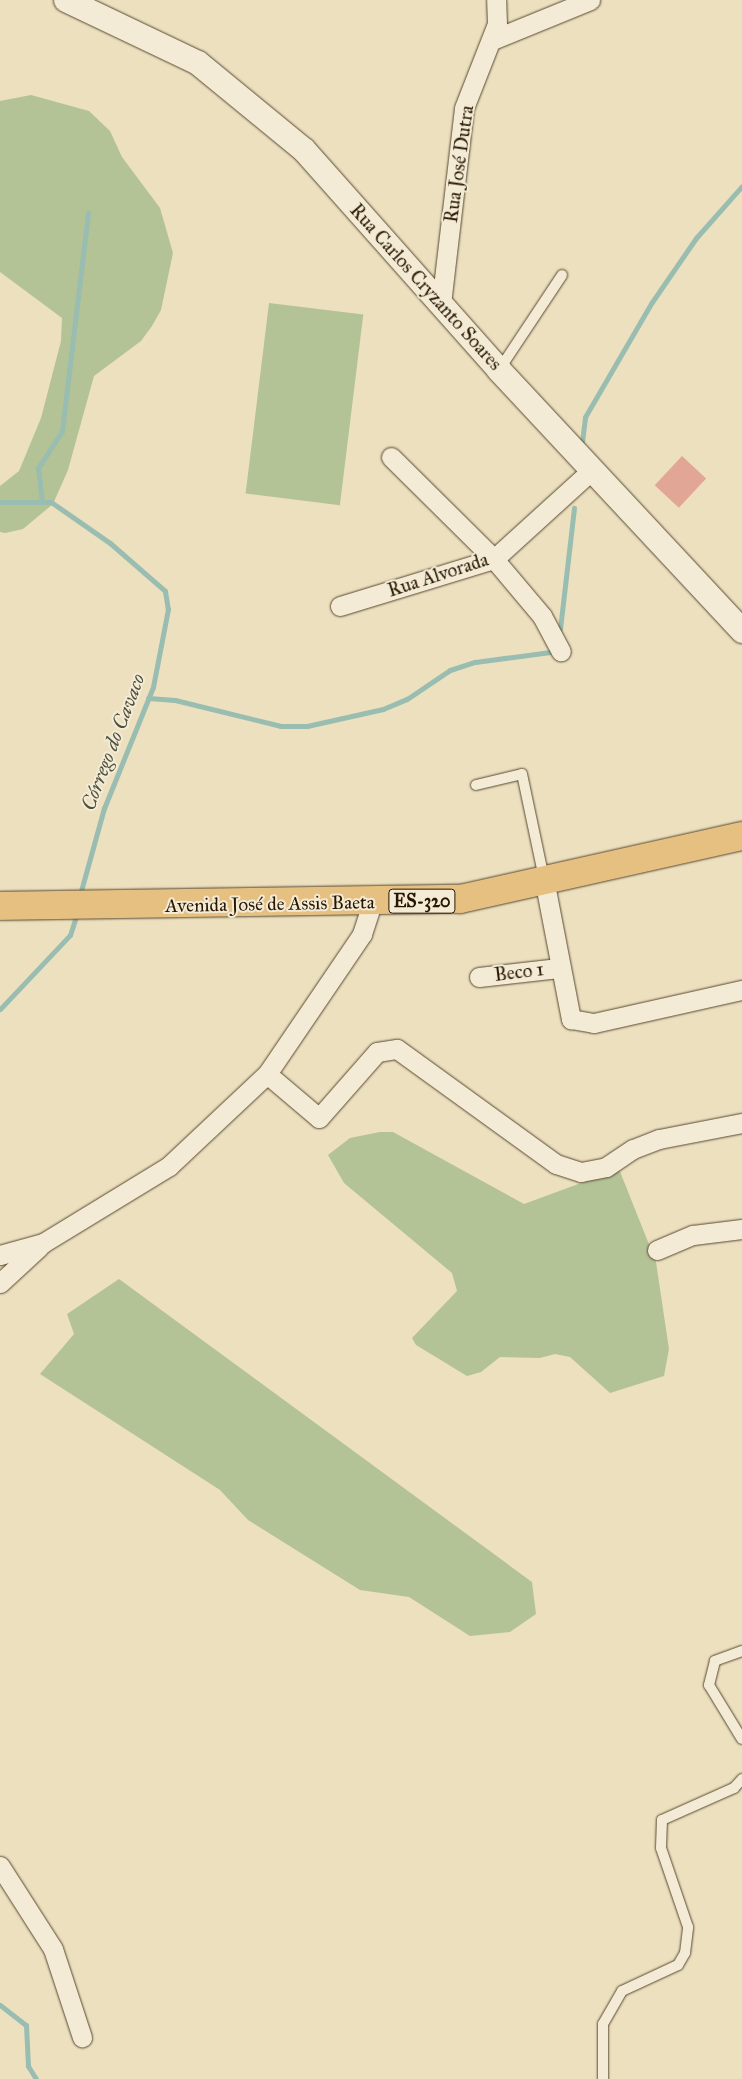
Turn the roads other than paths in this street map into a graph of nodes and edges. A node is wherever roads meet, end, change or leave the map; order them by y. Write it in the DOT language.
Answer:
graph roads {
  1 [pos="66,0"];
  2 [pos="496,0"];
  3 [pos="590,0"];
  4 [pos="492,40"];
  5 [pos="562,275"];
  6 [pos="441,304"];
  7 [pos="499,370"];
  8 [pos="391,457"];
  9 [pos="593,469"];
  10 [pos="494,559"];
  11 [pos="340,606"];
  12 [pos="742,631"];
  13 [pos="560,651"];
  14 [pos="476,785"];
  15 [pos="742,836"];
  16 [pos="544,879"];
  17 [pos="372,904"];
  18 [pos="0,906"];
  19 [pos="558,968"];
  20 [pos="479,977"];
  21 [pos="742,990"];
  22 [pos="267,1074"];
  23 [pos="742,1123"];
  24 [pos="742,1230"];
  25 [pos="43,1243"];
  26 [pos="657,1250"];
  27 [pos="0,1254"];
  28 [pos="0,1283"];
  29 [pos="742,1650"];
  30 [pos="742,1740"];
  31 [pos="742,1779"];
  32 [pos="0,1866"];
  33 [pos="82,2037"];
  34 [pos="604,2079"];
  1 -- 6 [label="street, Rua Carlos Cryzanto Soares"];
  2 -- 4 [label="street, Rua José Dutra"];
  3 -- 4 [label="street"];
  4 -- 6 [label="street, Rua José Dutra"];
  5 -- 7 [label="lane"];
  6 -- 7 [label="street, Rua Carlos Cryzanto Soares"];
  7 -- 9 [label="street, Rua Carlos Cryzanto Soares"];
  8 -- 10 [label="street"];
  9 -- 10 [label="street, Rua Alvorada"];
  9 -- 12 [label="street, Rua Carlos Cryzanto Soares"];
  10 -- 11 [label="street, Rua Alvorada"];
  10 -- 13 [label="street"];
  14 -- 16 [label="lane"];
  15 -- 16 [label="main road, Avenida José de Assis Baeta / ES-320"];
  16 -- 17 [label="main road, Avenida José de Assis Baeta / ES-320"];
  16 -- 19 [label="street"];
  17 -- 18 [label="main road, Avenida José de Assis Baeta / ES-320"];
  17 -- 22 [label="street"];
  19 -- 20 [label="street, Beco 1"];
  19 -- 21 [label="street"];
  22 -- 23 [label="street"];
  22 -- 25 [label="street"];
  24 -- 26 [label="street"];
  25 -- 27 [label="street"];
  25 -- 28 [label="street"];
  29 -- 30 [label="lane"];
  31 -- 34 [label="lane"];
  32 -- 33 [label="street"];
}
